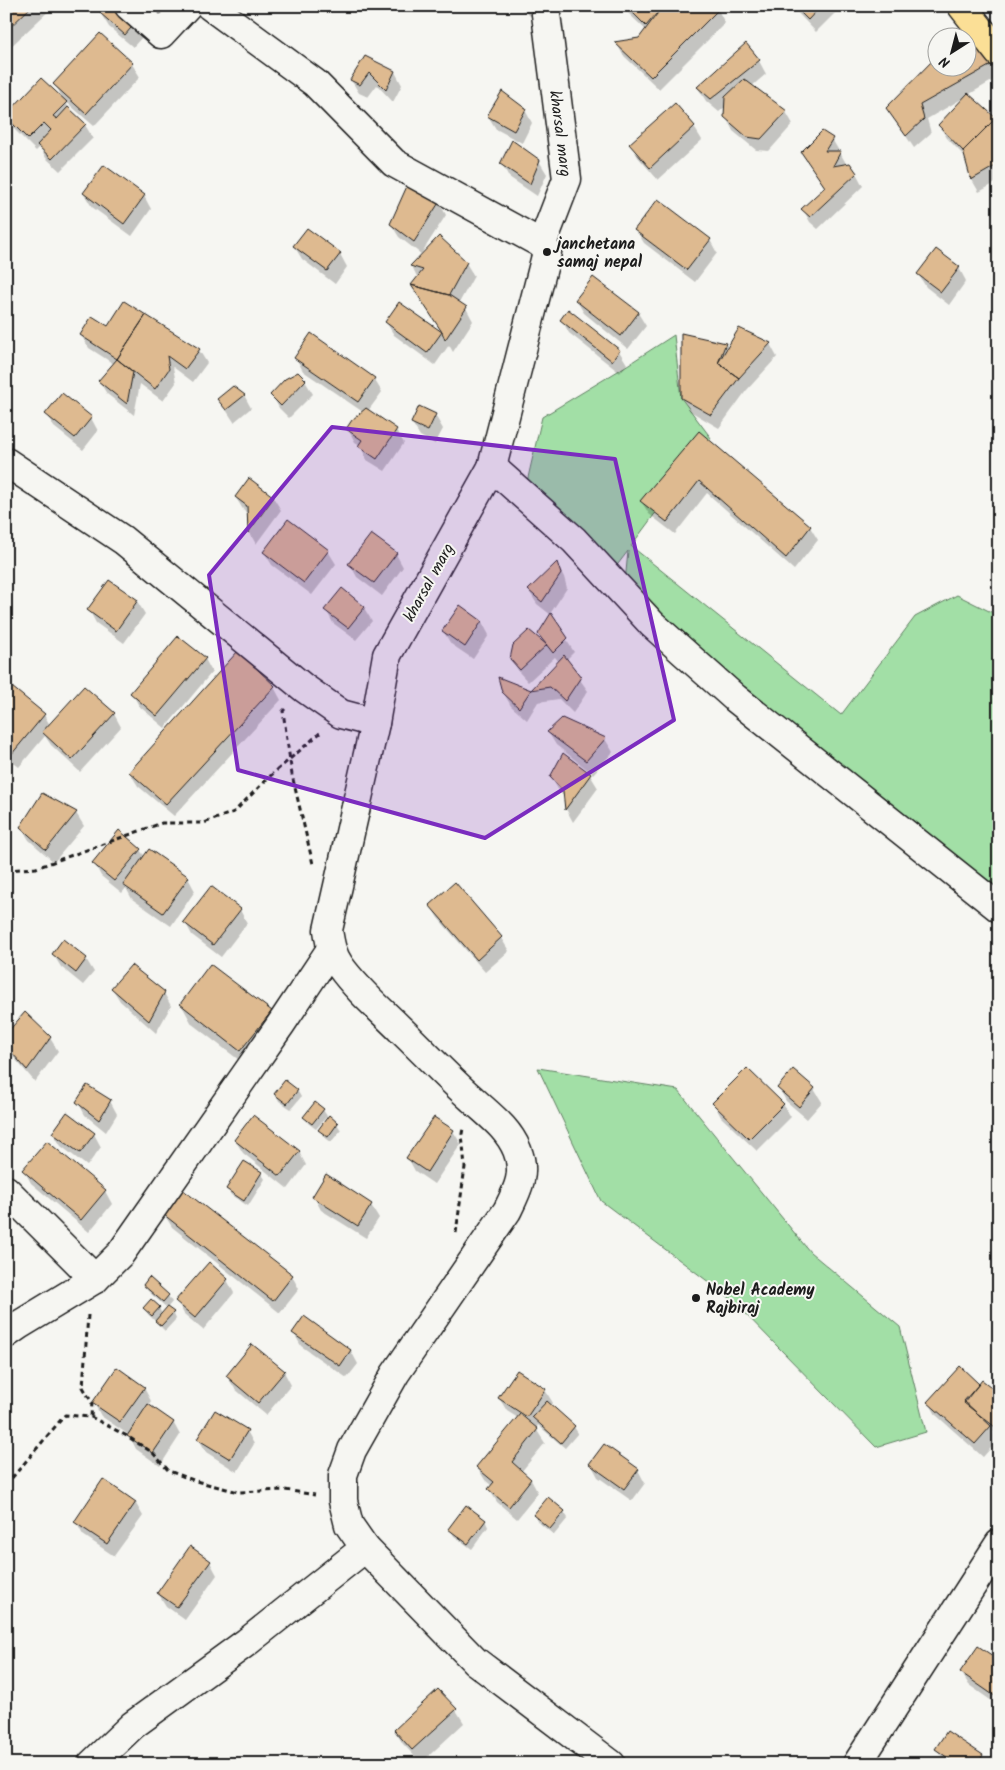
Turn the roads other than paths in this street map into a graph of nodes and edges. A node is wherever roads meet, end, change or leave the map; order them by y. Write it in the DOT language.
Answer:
graph roads {
  1 [pos="129,6"];
  2 [pos="187,6"];
  3 [pos="210,6"];
  4 [pos="549,6"];
  5 [pos="962,6"];
  6 [pos="999,53"];
  7 [pos="542,244"];
  8 [pos="6,462"];
  9 [pos="492,467"];
  10 [pos="375,723"];
  11 [pos="999,908"];
  12 [pos="331,949"];
  13 [pos="6,1190"];
  14 [pos="95,1279"];
  15 [pos="6,1334"];
  16 [pos="999,1544"];
  17 [pos="365,1548"];
  18 [pos="92,1764"];
  19 [pos="611,1764"];
  20 [pos="857,1764"];
  1 -- 2 [label="street"];
  3 -- 7 [label="street"];
  4 -- 7 [label="street, kharsal marg"];
  5 -- 6 [label="main road"];
  7 -- 9 [label="street, kharsal marg"];
  8 -- 10 [label="street"];
  9 -- 10 [label="street, kharsal marg"];
  9 -- 11 [label="street"];
  10 -- 12 [label="street, kharsal marg"];
  12 -- 14 [label="street"];
  12 -- 17 [label="street"];
  13 -- 14 [label="street"];
  14 -- 15 [label="street"];
  16 -- 20 [label="street"];
  17 -- 18 [label="street"];
  17 -- 19 [label="street"];
}
